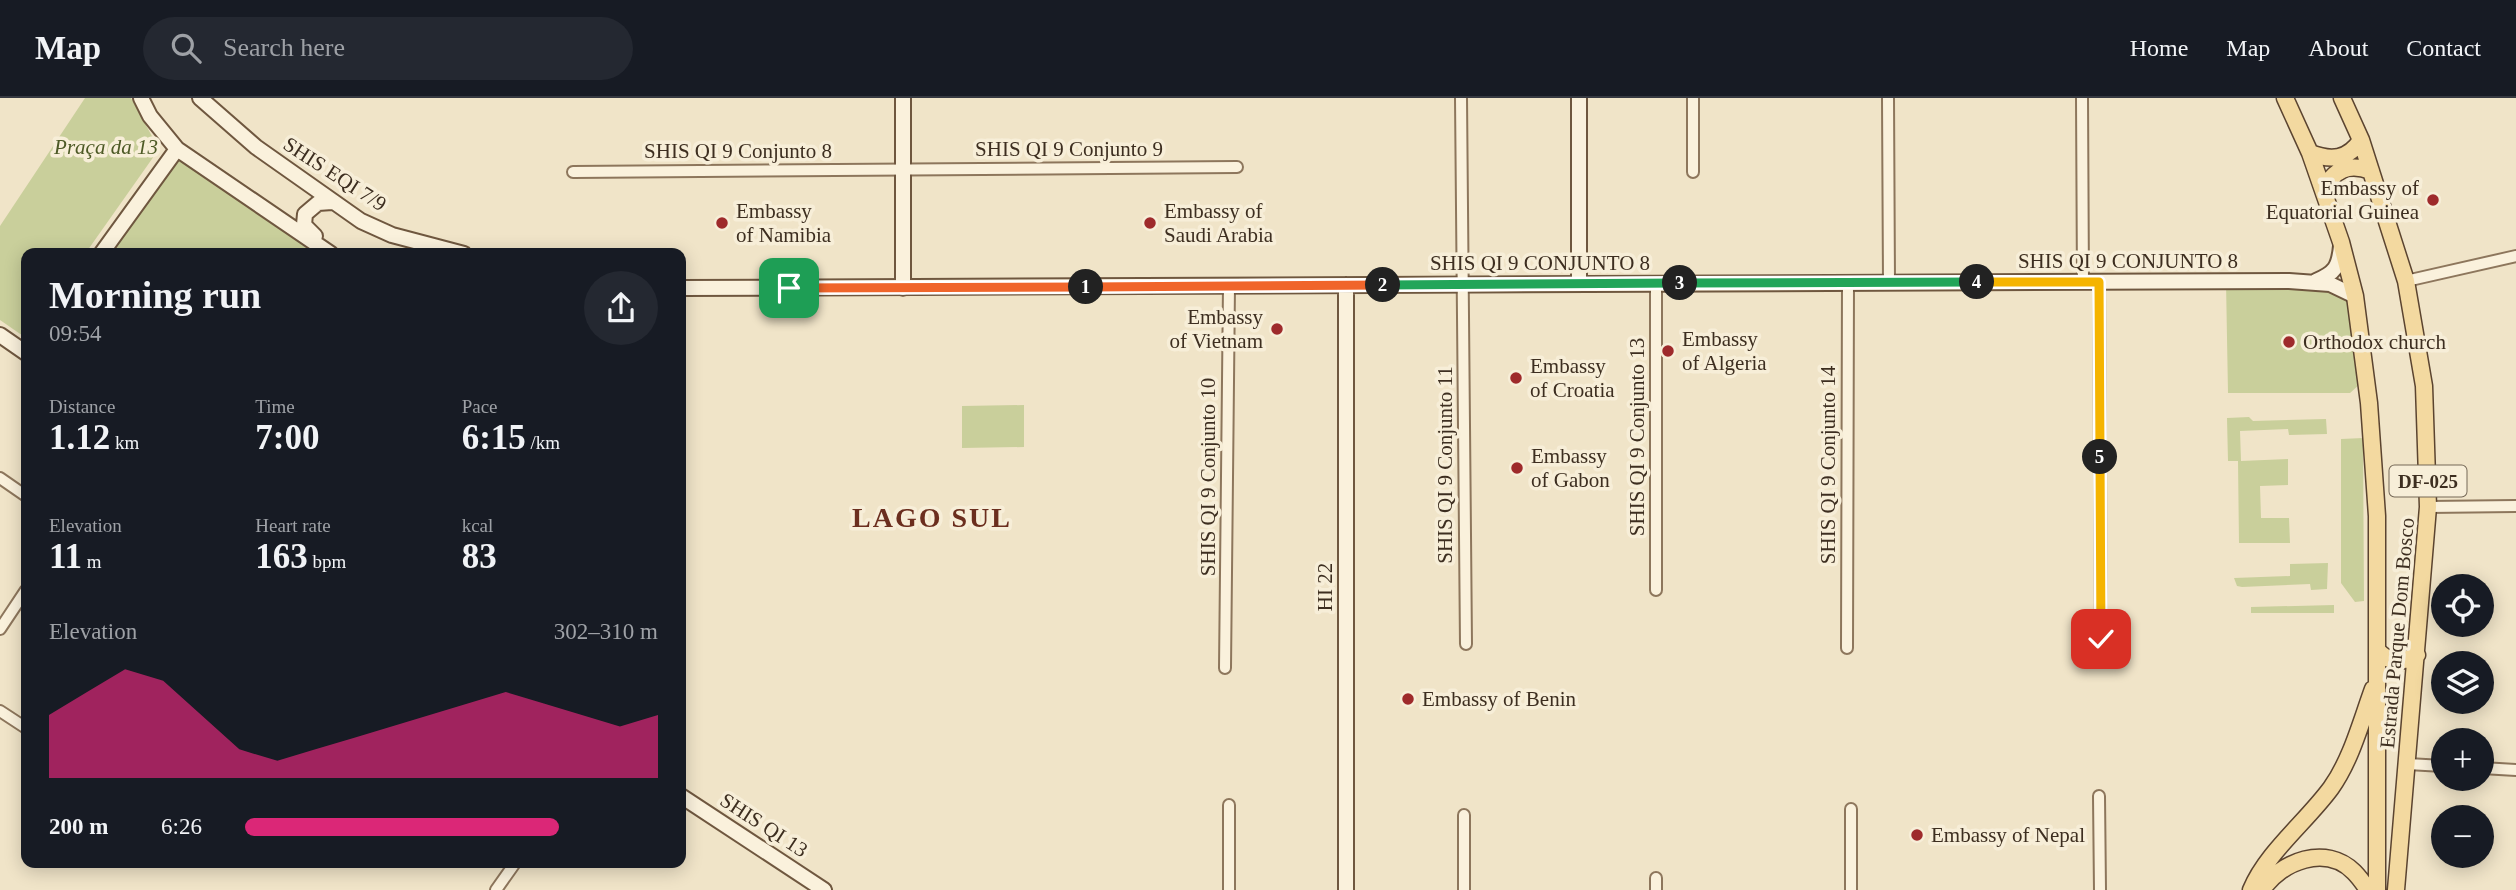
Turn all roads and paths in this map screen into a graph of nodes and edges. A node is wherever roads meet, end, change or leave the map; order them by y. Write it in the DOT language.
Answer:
graph roads {
  1 [pos="141,98"];
  2 [pos="200,98"];
  3 [pos="902,98"];
  4 [pos="1461,98"];
  5 [pos="1579,98"];
  6 [pos="1693,98"];
  7 [pos="1888,98"];
  8 [pos="2082,98"];
  9 [pos="2285,98"];
  10 [pos="2342,98"];
  11 [pos="2361,140"];
  12 [pos="177,149"];
  13 [pos="2310,153"];
  14 [pos="1237,167"];
  15 [pos="902,169"];
  16 [pos="2371,171"];
  17 [pos="573,172"];
  18 [pos="1693,172"];
  19 [pos="2324,191"];
  20 [pos="332,202"];
  21 [pos="2341,242"];
  22 [pos="105,248"];
  23 [pos="323,248"];
  24 [pos="326,248"];
  25 [pos="441,248"];
  26 [pos="2516,256"];
  27 [pos="2316,281"];
  28 [pos="2406,281"];
  29 [pos="1889,282"];
  30 [pos="2083,282"];
  31 [pos="2099,282"];
  32 [pos="1848,283"];
  33 [pos="1579,284"];
  34 [pos="1656,284"];
  35 [pos="1346,285"];
  36 [pos="1463,285"];
  37 [pos="1228,286"];
  38 [pos="686,288"];
  39 [pos="903,288"];
  40 [pos="2355,296"];
  41 [pos="0,335"];
  42 [pos="21,350"];
  43 [pos="0,478"];
  44 [pos="21,493"];
  45 [pos="2516,506"];
  46 [pos="2428,507"];
  47 [pos="1656,590"];
  48 [pos="21,598"];
  49 [pos="0,629"];
  50 [pos="2101,642"];
  51 [pos="1466,644"];
  52 [pos="1847,648"];
  53 [pos="2377,650"];
  54 [pos="2417,655"];
  55 [pos="1225,668"];
  56 [pos="2377,677"];
  57 [pos="0,711"];
  58 [pos="21,725"];
  59 [pos="2408,764"];
  60 [pos="2431,765"];
  61 [pos="2494,769"];
  62 [pos="2516,770"];
  63 [pos="2099,796"];
  64 [pos="686,799"];
  65 [pos="1229,805"];
  66 [pos="1851,809"];
  67 [pos="1464,815"];
  68 [pos="511,868"];
  69 [pos="1656,877"];
  70 [pos="2398,885"];
  71 [pos="496,890"];
  72 [pos="824,890"];
  73 [pos="1229,890"];
  74 [pos="1346,890"];
  75 [pos="1464,890"];
  76 [pos="1656,890"];
  77 [pos="1851,890"];
  78 [pos="2100,890"];
  79 [pos="2251,890"];
  80 [pos="2262,890"];
  81 [pos="2368,890"];
  82 [pos="2377,890"];
  1 -- 12 [label="street"];
  2 -- 20 [label="street, SHIS EQI 7/9"];
  3 -- 15 [label="street"];
  4 -- 36 [label="street, SHIS QI 9 Conjunto 11"];
  5 -- 33 [label="street"];
  6 -- 18 [label="street"];
  7 -- 29 [label="street"];
  8 -- 30 [label="street"];
  9 -- 13 [label="main road, Estrada Parque Dom Bosco / DF-025"];
  10 -- 11 [label="main road, Estrada Parque Dom Bosco / DF-025"];
  11 -- 13 [label="main road"];
  11 -- 16 [label="main road, Estrada Parque Dom Bosco / DF-025"];
  12 -- 22 [label="street"];
  12 -- 23 [label="street"];
  13 -- 19 [label="main road, Estrada Parque Dom Bosco / DF-025"];
  14 -- 15 [label="street, SHIS QI 9 Conjunto 9"];
  15 -- 17 [label="street, SHIS QI 9 Conjunto 8"];
  15 -- 39 [label="street"];
  16 -- 19 [label="main road"];
  16 -- 28 [label="main road, Estrada Parque Dom Bosco / DF-025"];
  19 -- 21 [label="main road, Estrada Parque Dom Bosco / DF-025"];
  20 -- 24 [label="street"];
  20 -- 25 [label="street, SHIS EQI 7/9"];
  21 -- 27 [label="street"];
  21 -- 40 [label="main road, Estrada Parque Dom Bosco / DF-025"];
  26 -- 28 [label="street"];
  27 -- 31 [label="street, SHIS QI 9 CONJUNTO 8"];
  27 -- 40 [label="street, SHIS QI 9 CONJUNTO 8"];
  28 -- 46 [label="main road, Estrada Parque Dom Bosco / DF-025"];
  29 -- 30 [label="street, SHIS QI 9 CONJUNTO 8"];
  29 -- 32 [label="street, SHIS QI 9 CONJUNTO 8"];
  30 -- 31 [label="street, SHIS QI 9 CONJUNTO 8"];
  31 -- 50 [label="street"];
  32 -- 34 [label="street, SHIS QI 9 CONJUNTO 8"];
  32 -- 52 [label="street, SHIS QI 9 Conjunto 14"];
  33 -- 34 [label="street, SHIS QI 9 CONJUNTO 8"];
  33 -- 36 [label="street, SHIS QI 9 CONJUNTO 8"];
  34 -- 47 [label="street, SHIS QI 9 Conjunto 13"];
  35 -- 36 [label="street, SHIS QI 9 CONJUNTO 8"];
  35 -- 37 [label="street, SHIS QI 9 CONJUNTO 8"];
  35 -- 74 [label="street, HI 22"];
  36 -- 51 [label="street, SHIS QI 9 Conjunto 11"];
  37 -- 39 [label="street, SHIS QI 9 CONJUNTO 8"];
  37 -- 55 [label="street, SHIS QI 9 Conjunto 10"];
  38 -- 39 [label="street, SHIS QI 9 CONJUNTO 8"];
  40 -- 53 [label="main road, Estrada Parque Dom Bosco / DF-025"];
  41 -- 42 [label="street"];
  43 -- 44 [label="street"];
  45 -- 46 [label="street"];
  46 -- 54 [label="main road, Estrada Parque Dom Bosco / DF-025"];
  48 -- 49 [label="street"];
  53 -- 54 [label="main road"];
  53 -- 56 [label="main road, Estrada Parque Dom Bosco / DF-025"];
  54 -- 59 [label="main road, Estrada Parque Dom Bosco / DF-025"];
  56 -- 79 [label="main road"];
  56 -- 82 [label="main road, Estrada Parque Dom Bosco / DF-025"];
  57 -- 58 [label="street"];
  59 -- 60 [label="street"];
  59 -- 70 [label="main road, Estrada Parque Dom Bosco / DF-025"];
  61 -- 62 [label="street"];
  63 -- 78 [label="street"];
  64 -- 72 [label="street, SHIS QI 13"];
  65 -- 73 [label="street"];
  66 -- 77 [label="street"];
  67 -- 75 [label="street"];
  68 -- 71 [label="street"];
  69 -- 76 [label="street"];
  80 -- 81 [label="main road"];
}
